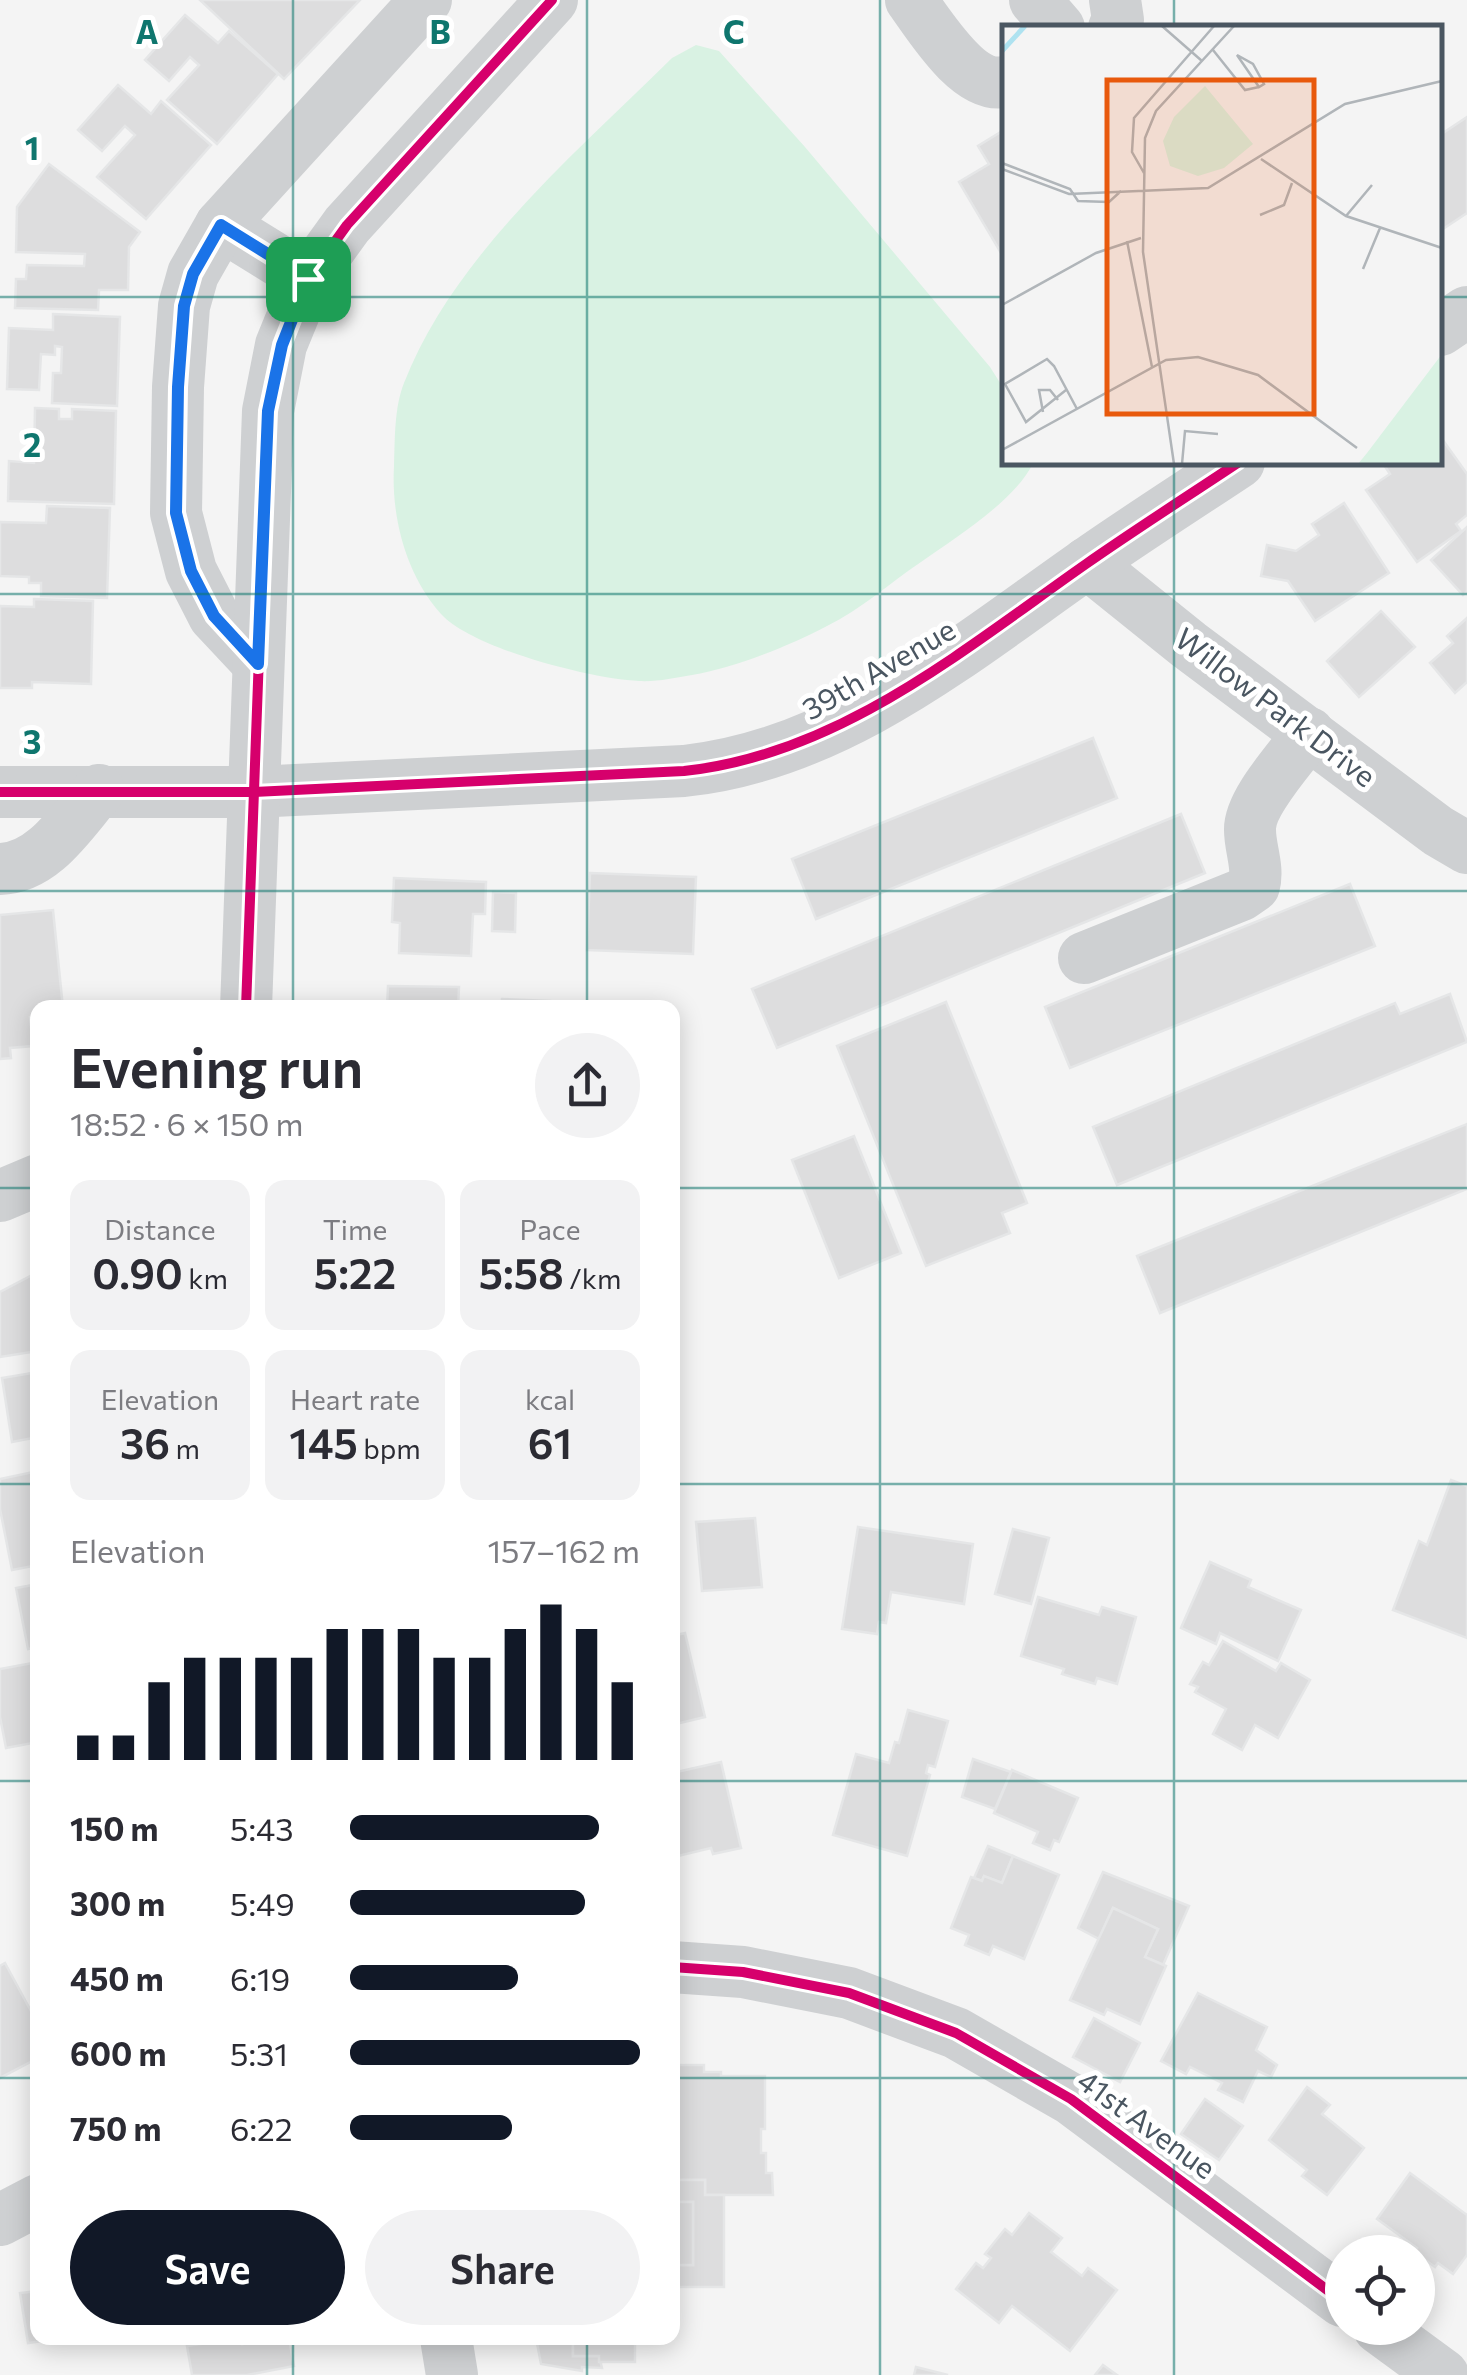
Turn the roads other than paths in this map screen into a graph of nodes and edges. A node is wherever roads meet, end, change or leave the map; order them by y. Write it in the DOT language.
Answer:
graph roads {
  1 [pos="426,0"];
  2 [pos="552,0"];
  3 [pos="911,0"];
  4 [pos="1035,0"];
  5 [pos="1115,0"];
  6 [pos="1056,25"];
  7 [pos="1116,25"];
  8 [pos="999,83"];
  9 [pos="221,225"];
  10 [pos="308,279"];
  11 [pos="1467,312"];
  12 [pos="1442,329"];
  13 [pos="1234,465"];
  14 [pos="1087,563"];
  15 [pos="258,664"];
  16 [pos="1308,734"];
  17 [pos="99,790"];
  18 [pos="0,792"];
  19 [pos="253,792"];
  20 [pos="1467,848"];
  21 [pos="0,870"];
  22 [pos="1084,958"];
  23 [pos="246,1000"];
  24 [pos="30,1183"];
  25 [pos="0,1196"];
  26 [pos="680,1968"];
  27 [pos="30,2204"];
  28 [pos="0,2220"];
  29 [pos="1325,2287"];
  30 [pos="447,2345"];
  31 [pos="1402,2345"];
  32 [pos="452,2375"];
  33 [pos="1442,2375"];
  1 -- 9 [label="street"];
  2 -- 10 [label="street"];
  3 -- 8 [label="street"];
  4 -- 6 [label="street"];
  5 -- 7 [label="street"];
  9 -- 10 [label="street"];
  9 -- 15 [label="street"];
  10 -- 15 [label="street"];
  11 -- 12 [label="street"];
  13 -- 14 [label="street, 39th Avenue"];
  14 -- 16 [label="street, Willow Park Drive"];
  14 -- 19 [label="street, 39th Avenue"];
  15 -- 19 [label="street"];
  16 -- 20 [label="street, Willow Park Drive"];
  16 -- 22 [label="street"];
  17 -- 18 [label="street, 39th Avenue"];
  17 -- 19 [label="street, 39th Avenue"];
  17 -- 21 [label="street"];
  19 -- 23 [label="street"];
  24 -- 25 [label="street"];
  26 -- 29 [label="street, 41st Avenue"];
  27 -- 28 [label="street"];
  30 -- 32 [label="street"];
  31 -- 33 [label="street"];
}
